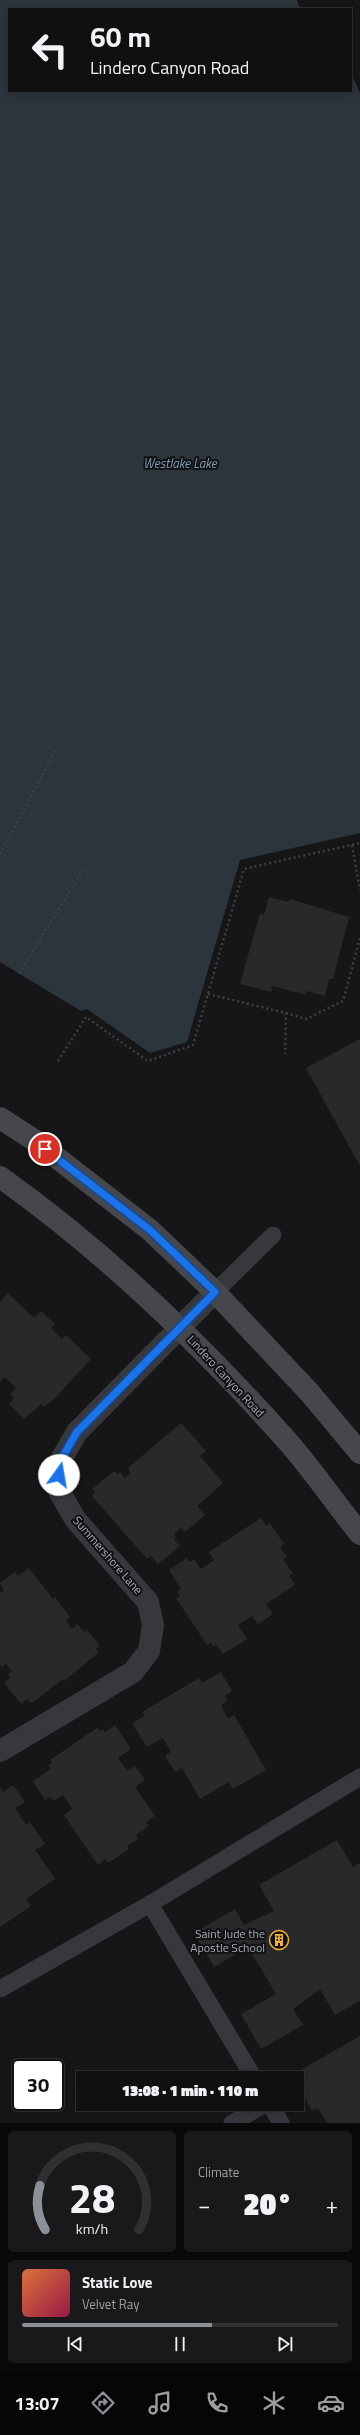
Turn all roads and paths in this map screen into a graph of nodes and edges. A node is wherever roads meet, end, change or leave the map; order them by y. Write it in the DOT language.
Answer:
graph roads {
  1 [pos="57,748"];
  2 [pos="360,843"];
  3 [pos="352,845"];
  4 [pos="0,854"];
  5 [pos="84,868"];
  6 [pos="360,890"];
  7 [pos="360,938"];
  8 [pos="19,973"];
  9 [pos="208,994"];
  10 [pos="286,1012"];
  11 [pos="285,1054"];
  12 [pos="58,1060"];
  13 [pos="0,1118"];
  14 [pos="0,1177"];
  15 [pos="273,1235"];
  16 [pos="215,1292"];
  17 [pos="181,1327"];
  18 [pos="360,1453"];
  19 [pos="360,1534"];
  20 [pos="0,1751"];
  21 [pos="360,1777"];
  22 [pos="150,1904"];
  23 [pos="0,1989"];
  24 [pos="250,2071"];
  25 [pos="253,2111"];
  26 [pos="274,2111"];
  27 [pos="232,2123"];
  28 [pos="281,2123"];
  1 -- 4 [label="path"];
  2 -- 3 [label="path"];
  3 -- 6 [label="path"];
  3 -- 9 [label="path"];
  5 -- 8 [label="path"];
  7 -- 10 [label="path"];
  9 -- 10 [label="path"];
  9 -- 12 [label="path"];
  10 -- 11 [label="path"];
  13 -- 16 [label="street"];
  14 -- 17 [label="street, Lindero Canyon Road"];
  15 -- 16 [label="lane"];
  16 -- 17 [label="street, Summershore Lane"];
  16 -- 18 [label="street"];
  17 -- 19 [label="street, Lindero Canyon Road"];
  17 -- 20 [label="street, Summershore Lane"];
  21 -- 22 [label="lane"];
  22 -- 23 [label="lane"];
  22 -- 24 [label="lane"];
  25 -- 27 [label="lane"];
  26 -- 28 [label="lane"];
}
